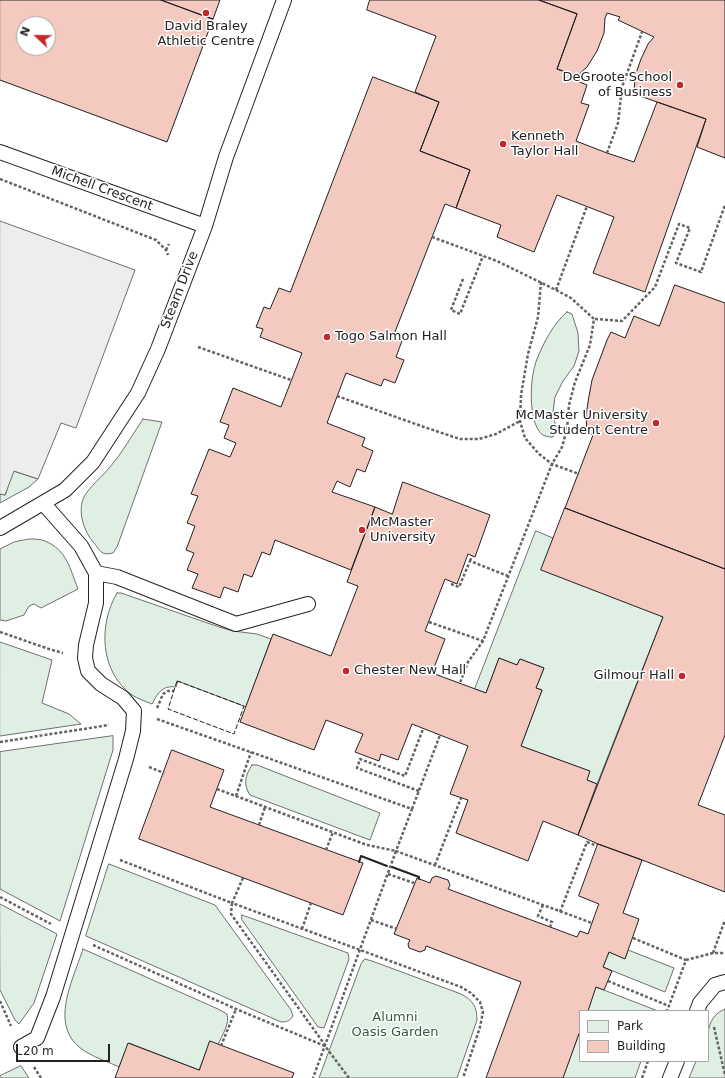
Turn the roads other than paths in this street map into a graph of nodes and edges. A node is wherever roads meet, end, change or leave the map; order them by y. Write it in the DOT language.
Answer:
graph roads {
  1 [pos="284,0"];
  2 [pos="0,152"];
  3 [pos="205,226"];
  4 [pos="43,503"];
  5 [pos="0,528"];
  6 [pos="96,573"];
  7 [pos="308,604"];
  8 [pos="725,982"];
  9 [pos="697,1010"];
  10 [pos="21,1047"];
  11 [pos="677,1062"];
  12 [pos="670,1078"];
  1 -- 3 [label="lane, Stearn Drive"];
  2 -- 3 [label="lane, Michell Crescent"];
  3 -- 4 [label="lane, Stearn Drive"];
  4 -- 5 [label="lane, Stearn Drive"];
  4 -- 6 [label="lane"];
  6 -- 7 [label="lane"];
  6 -- 10 [label="lane"];
  8 -- 9 [label="lane"];
  11 -- 12 [label="lane"];
}
